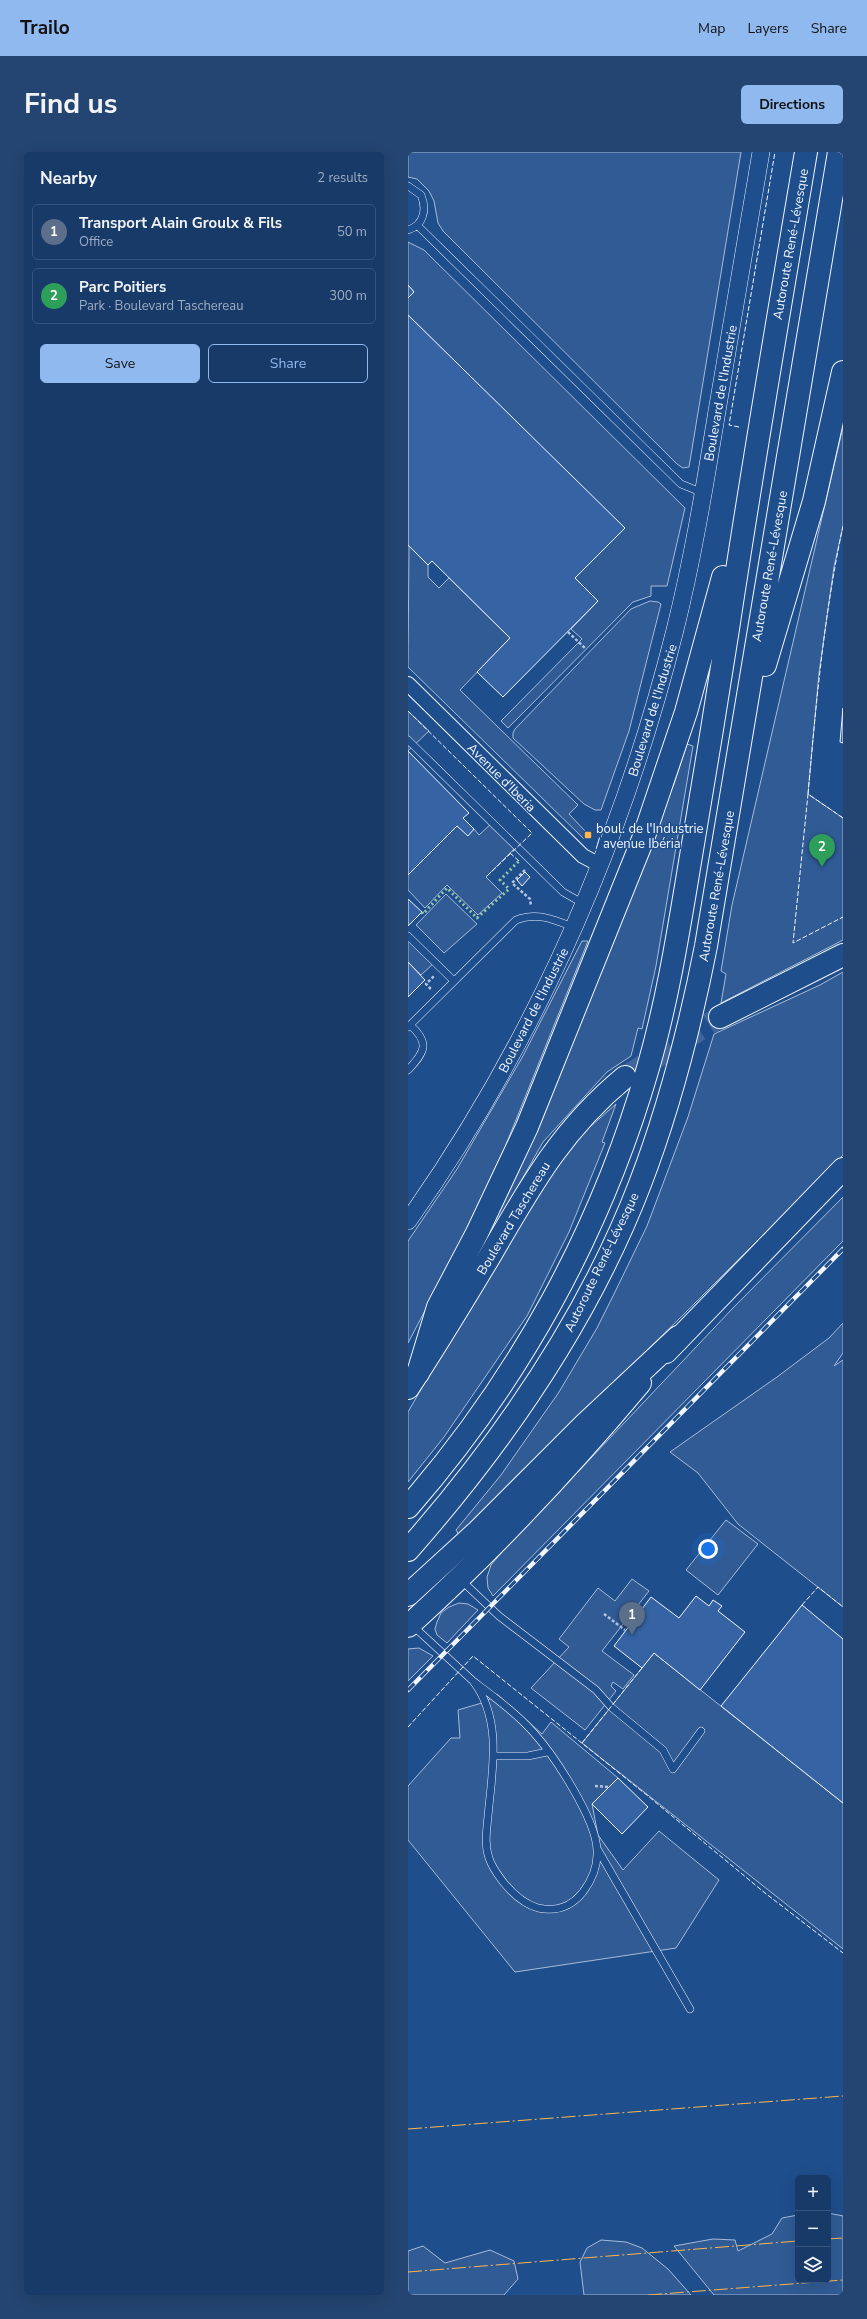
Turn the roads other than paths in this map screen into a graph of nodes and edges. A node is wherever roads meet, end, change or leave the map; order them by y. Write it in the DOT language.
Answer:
graph roads {
  1 [pos="761,152"];
  2 [pos="806,152"];
  3 [pos="839,152"];
  4 [pos="408,186"];
  5 [pos="417,225"];
  6 [pos="408,230"];
  7 [pos="843,372"];
  8 [pos="751,475"];
  9 [pos="703,493"];
  10 [pos="408,684"];
  11 [pos="408,740"];
  12 [pos="741,744"];
  13 [pos="600,865"];
  14 [pos="585,904"];
  15 [pos="575,928"];
  16 [pos="408,936"];
  17 [pos="843,955"];
  18 [pos="454,981"];
  19 [pos="720,1017"];
  20 [pos="409,1026"];
  21 [pos="408,1070"];
  22 [pos="625,1077"];
  23 [pos="843,1169"];
  24 [pos="408,1220"];
  25 [pos="678,1337"];
  26 [pos="413,1381"];
  27 [pos="408,1507"];
  28 [pos="408,1550"];
  29 [pos="459,1578"];
  30 [pos="408,1595"];
  31 [pos="409,1625"];
  32 [pos="473,1681"];
  33 [pos="701,1732"];
  34 [pos="547,1752"];
  35 [pos="493,1756"];
  36 [pos="597,1850"];
  37 [pos="690,2009"];
  1 -- 9 [label="street, Boulevard de l'Industrie"];
  2 -- 8 [label="main road, Autoroute René-Lévesque"];
  3 -- 12 [label="main road, Autoroute René-Lévesque"];
  4 -- 5 [label="lane"];
  5 -- 6 [label="lane"];
  5 -- 9 [label="lane"];
  7 -- 12 [label="main road"];
  8 -- 26 [label="main road"];
  8 -- 27 [label="main road, Autoroute René-Lévesque"];
  9 -- 13 [label="street, Boulevard de l'Industrie"];
  10 -- 13 [label="street, Avenue d'Iberia"];
  11 -- 14 [label="lane"];
  12 -- 28 [label="main road, Autoroute René-Lévesque"];
  13 -- 14 [label="street, Boulevard de l'Industrie"];
  14 -- 15 [label="street, Boulevard de l'Industrie"];
  15 -- 18 [label="lane"];
  15 -- 24 [label="street, Boulevard de l'Industrie"];
  16 -- 18 [label="lane"];
  17 -- 19 [label="main road"];
  18 -- 20 [label="lane"];
  20 -- 21 [label="lane"];
  22 -- 26 [label="main road, Boulevard Taschereau"];
  23 -- 25 [label="main road"];
  25 -- 29 [label="main road"];
  25 -- 30 [label="main road"];
  29 -- 31 [label="main road"];
  29 -- 33 [label="lane"];
  31 -- 32 [label="lane"];
  32 -- 34 [label="lane"];
  32 -- 35 [label="lane"];
  34 -- 35 [label="lane"];
  34 -- 36 [label="lane"];
  35 -- 36 [label="lane"];
  36 -- 37 [label="lane"];
}
